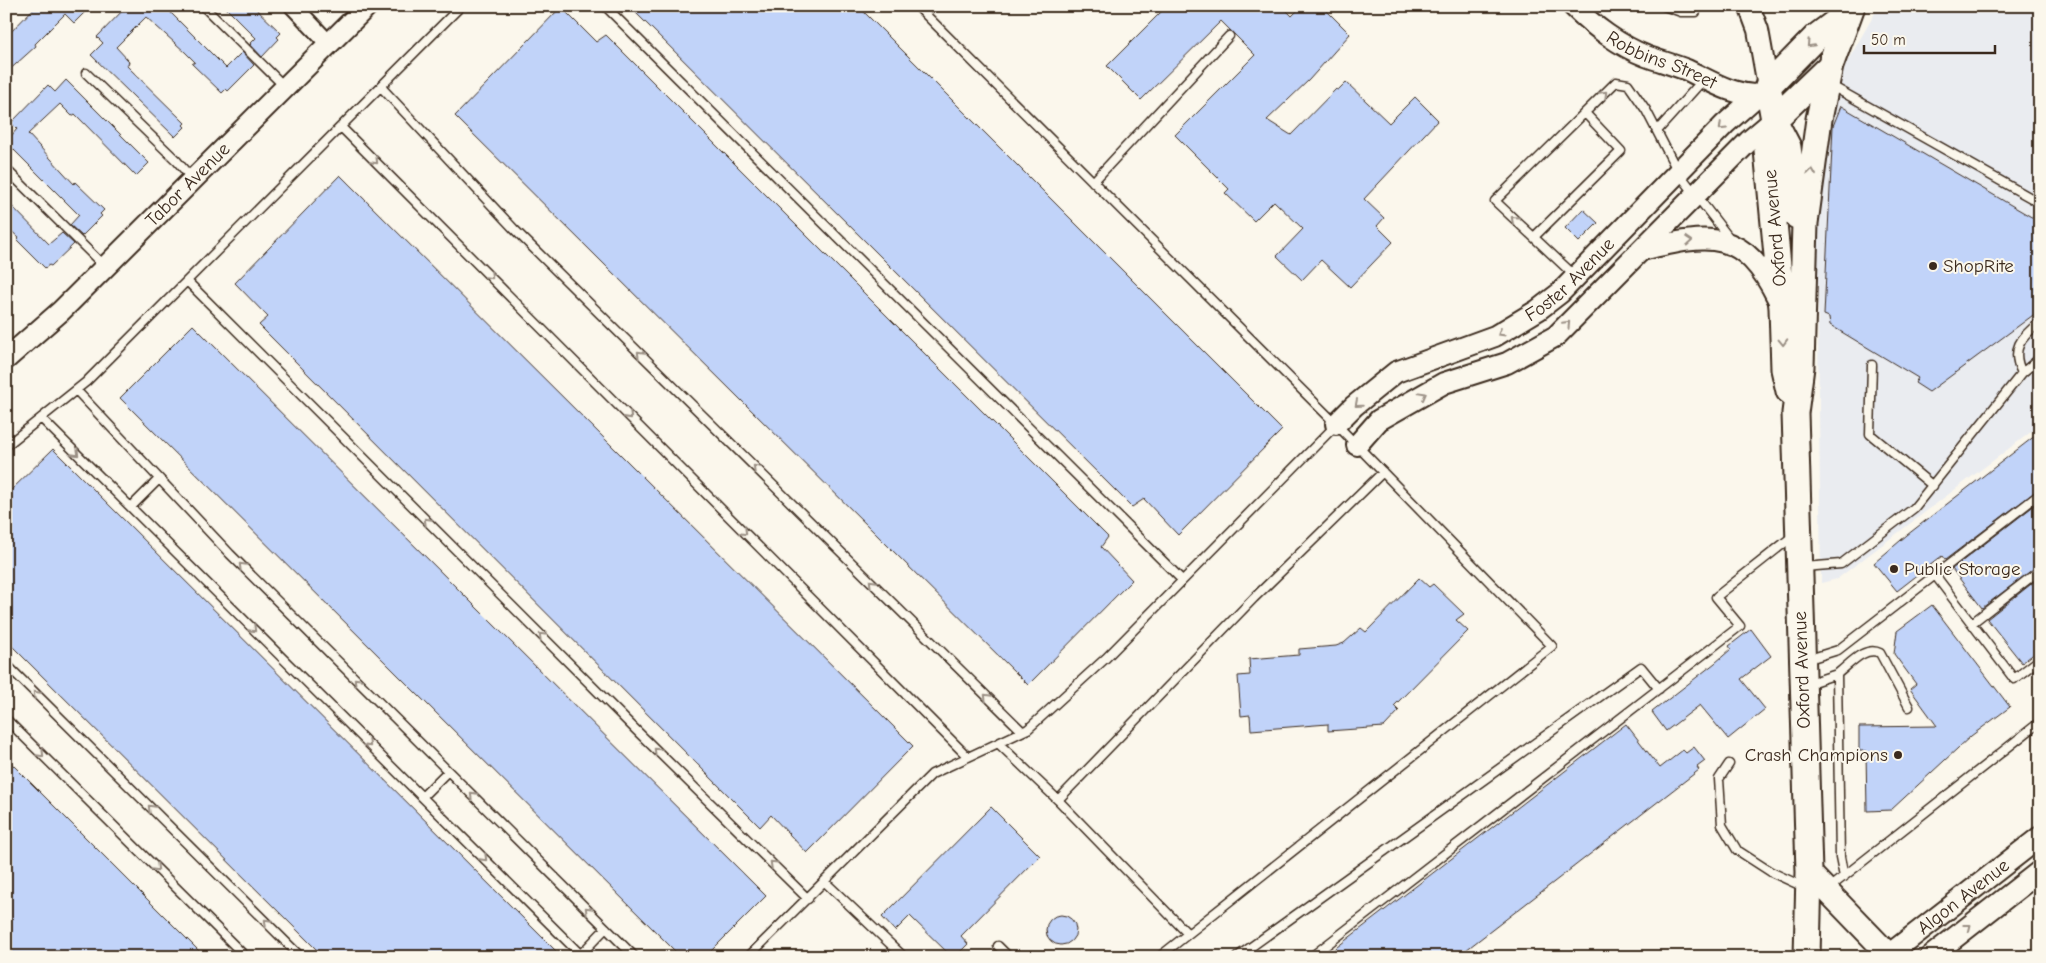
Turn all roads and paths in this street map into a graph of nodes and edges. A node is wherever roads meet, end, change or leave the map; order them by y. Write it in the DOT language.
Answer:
graph roads {
  1 [pos="203,6"];
  2 [pos="293,6"];
  3 [pos="367,6"];
  4 [pos="461,6"];
  5 [pos="605,6"];
  6 [pos="917,6"];
  7 [pos="1574,6"];
  8 [pos="1664,6"];
  9 [pos="1693,6"];
  10 [pos="1748,6"];
  11 [pos="1850,10"];
  12 [pos="1229,36"];
  13 [pos="329,44"];
  14 [pos="86,73"];
  15 [pos="1828,74"];
  16 [pos="1704,79"];
  17 [pos="286,87"];
  18 [pos="380,87"];
  19 [pos="1763,91"];
  20 [pos="1584,113"];
  21 [pos="1774,120"];
  22 [pos="341,127"];
  23 [pos="1657,131"];
  24 [pos="6,168"];
  25 [pos="1678,172"];
  26 [pos="193,180"];
  27 [pos="1093,182"];
  28 [pos="1696,195"];
  29 [pos="2040,204"];
  30 [pos="1534,237"];
  31 [pos="1736,246"];
  32 [pos="1642,250"];
  33 [pos="105,267"];
  34 [pos="1802,273"];
  35 [pos="1575,277"];
  36 [pos="187,280"];
  37 [pos="1782,308"];
  38 [pos="2040,322"];
  39 [pos="2040,358"];
  40 [pos="6,359"];
  41 [pos="1872,365"];
  42 [pos="2022,373"];
  43 [pos="77,391"];
  44 [pos="1795,413"];
  45 [pos="41,418"];
  46 [pos="1336,424"];
  47 [pos="1357,445"];
  48 [pos="6,446"];
  49 [pos="1383,472"];
  50 [pos="160,479"];
  51 [pos="1933,486"];
  52 [pos="2040,494"];
  53 [pos="131,507"];
  54 [pos="1798,532"];
  55 [pos="1799,567"];
  56 [pos="2040,570"];
  57 [pos="1935,575"];
  58 [pos="1182,580"];
  59 [pos="1972,623"];
  60 [pos="2040,659"];
  61 [pos="6,664"];
  62 [pos="1802,673"];
  63 [pos="1837,674"];
  64 [pos="1659,689"];
  65 [pos="1909,707"];
  66 [pos="6,720"];
  67 [pos="2040,722"];
  68 [pos="1022,731"];
  69 [pos="998,743"];
  70 [pos="968,757"];
  71 [pos="1729,764"];
  72 [pos="448,771"];
  73 [pos="422,797"];
  74 [pos="1058,800"];
  75 [pos="2040,837"];
  76 [pos="2040,871"];
  77 [pos="1844,877"];
  78 [pos="825,882"];
  79 [pos="1814,884"];
  80 [pos="808,898"];
  81 [pos="606,928"];
  82 [pos="1188,934"];
  83 [pos="998,946"];
  84 [pos="582,956"];
  85 [pos="1239,956"];
  86 [pos="1889,956"];
  87 [pos="246,957"];
  88 [pos="301,957"];
  89 [pos="635,957"];
  90 [pos="748,957"];
  91 [pos="904,957"];
  92 [pos="1009,957"];
  93 [pos="1159,957"];
  94 [pos="1311,957"];
  95 [pos="1807,957"];
  96 [pos="1930,957"];
  1 -- 17 [label="lane"];
  2 -- 13 [label="street"];
  3 -- 13 [label="street, Tabor Avenue"];
  4 -- 18 [label="lane"];
  5 -- 58 [label="lane"];
  6 -- 27 [label="lane"];
  7 -- 16 [label="street, Robbins Street"];
  8 -- 9 [label="lane"];
  10 -- 19 [label="street"];
  11 -- 15 [label="main road, Oxford Avenue"];
  11 -- 19 [label="main road, Oxford Avenue, one-way"];
  12 -- 27 [label="lane"];
  13 -- 17 [label="street, Tabor Avenue"];
  14 -- 26 [label="lane"];
  15 -- 21 [label="main road, Oxford Avenue"];
  15 -- 29 [label="lane"];
  34 -- 15 [label="main road, Oxford Avenue, one-way"];
  16 -- 19 [label="street, Robbins Street"];
  16 -- 23 [label="lane"];
  17 -- 26 [label="street, Tabor Avenue"];
  18 -- 22 [label="lane"];
  68 -- 18 [label="lane, one-way"];
  19 -- 21 [label="main road"];
  19 -- 25 [label="street, Foster Avenue, one-way"];
  20 -- 23 [label="lane, one-way"];
  20 -- 30 [label="lane"];
  30 -- 20 [label="lane, one-way"];
  21 -- 28 [label="street, Foster Avenue"];
  21 -- 34 [label="main road"];
  21 -- 37 [label="main road, Oxford Avenue"];
  22 -- 36 [label="lane"];
  22 -- 70 [label="lane, one-way"];
  23 -- 25 [label="lane"];
  24 -- 33 [label="lane"];
  25 -- 28 [label="lane"];
  25 -- 35 [label="street, Foster Avenue"];
  26 -- 33 [label="street, Tabor Avenue"];
  27 -- 46 [label="lane"];
  28 -- 31 [label="lane"];
  28 -- 32 [label="street, Foster Avenue"];
  30 -- 35 [label="lane"];
  32 -- 31 [label="street, one-way"];
  31 -- 37 [label="street"];
  47 -- 32 [label="street, Foster Avenue, one-way"];
  33 -- 40 [label="street, Tabor Avenue"];
  34 -- 44 [label="main road, Oxford Avenue"];
  35 -- 46 [label="street, Foster Avenue, one-way"];
  36 -- 43 [label="lane"];
  80 -- 36 [label="lane, one-way"];
  37 -- 44 [label="main road, Oxford Avenue, one-way"];
  38 -- 42 [label="lane"];
  39 -- 42 [label="lane"];
  41 -- 51 [label="lane"];
  42 -- 51 [label="lane"];
  43 -- 45 [label="lane"];
  43 -- 50 [label="lane"];
  44 -- 54 [label="main road, Oxford Avenue"];
  45 -- 48 [label="lane"];
  45 -- 53 [label="lane, one-way"];
  46 -- 47 [label="lane"];
  46 -- 58 [label="lane"];
  47 -- 49 [label="lane"];
  49 -- 74 [label="lane"];
  49 -- 82 [label="lane"];
  50 -- 53 [label="lane"];
  72 -- 50 [label="lane, one-way"];
  51 -- 55 [label="lane"];
  52 -- 57 [label="lane"];
  53 -- 73 [label="lane, one-way"];
  54 -- 55 [label="main road, Oxford Avenue"];
  54 -- 64 [label="lane"];
  55 -- 62 [label="main road, Oxford Avenue"];
  56 -- 59 [label="lane"];
  57 -- 59 [label="lane"];
  57 -- 62 [label="lane"];
  58 -- 68 [label="lane"];
  59 -- 60 [label="lane"];
  88 -- 61 [label="lane, one-way"];
  62 -- 63 [label="lane"];
  62 -- 79 [label="main road, Oxford Avenue"];
  63 -- 65 [label="lane"];
  63 -- 77 [label="lane"];
  64 -- 85 [label="lane"];
  64 -- 94 [label="lane"];
  66 -- 87 [label="lane, one-way"];
  67 -- 77 [label="lane"];
  68 -- 69 [label="lane"];
  69 -- 70 [label="lane"];
  69 -- 74 [label="lane"];
  70 -- 78 [label="lane"];
  71 -- 79 [label="lane"];
  72 -- 73 [label="lane"];
  81 -- 72 [label="lane, one-way"];
  73 -- 84 [label="lane, one-way"];
  74 -- 82 [label="lane"];
  75 -- 86 [label="street, Algon Avenue"];
  96 -- 76 [label="street, Algon Avenue, one-way"];
  77 -- 79 [label="lane"];
  78 -- 80 [label="lane"];
  78 -- 91 [label="lane"];
  79 -- 86 [label="main road"];
  79 -- 95 [label="main road, Oxford Avenue"];
  80 -- 90 [label="lane"];
  81 -- 84 [label="lane"];
  81 -- 89 [label="lane"];
  82 -- 93 [label="lane"];
  83 -- 92 [label="lane"];
}
